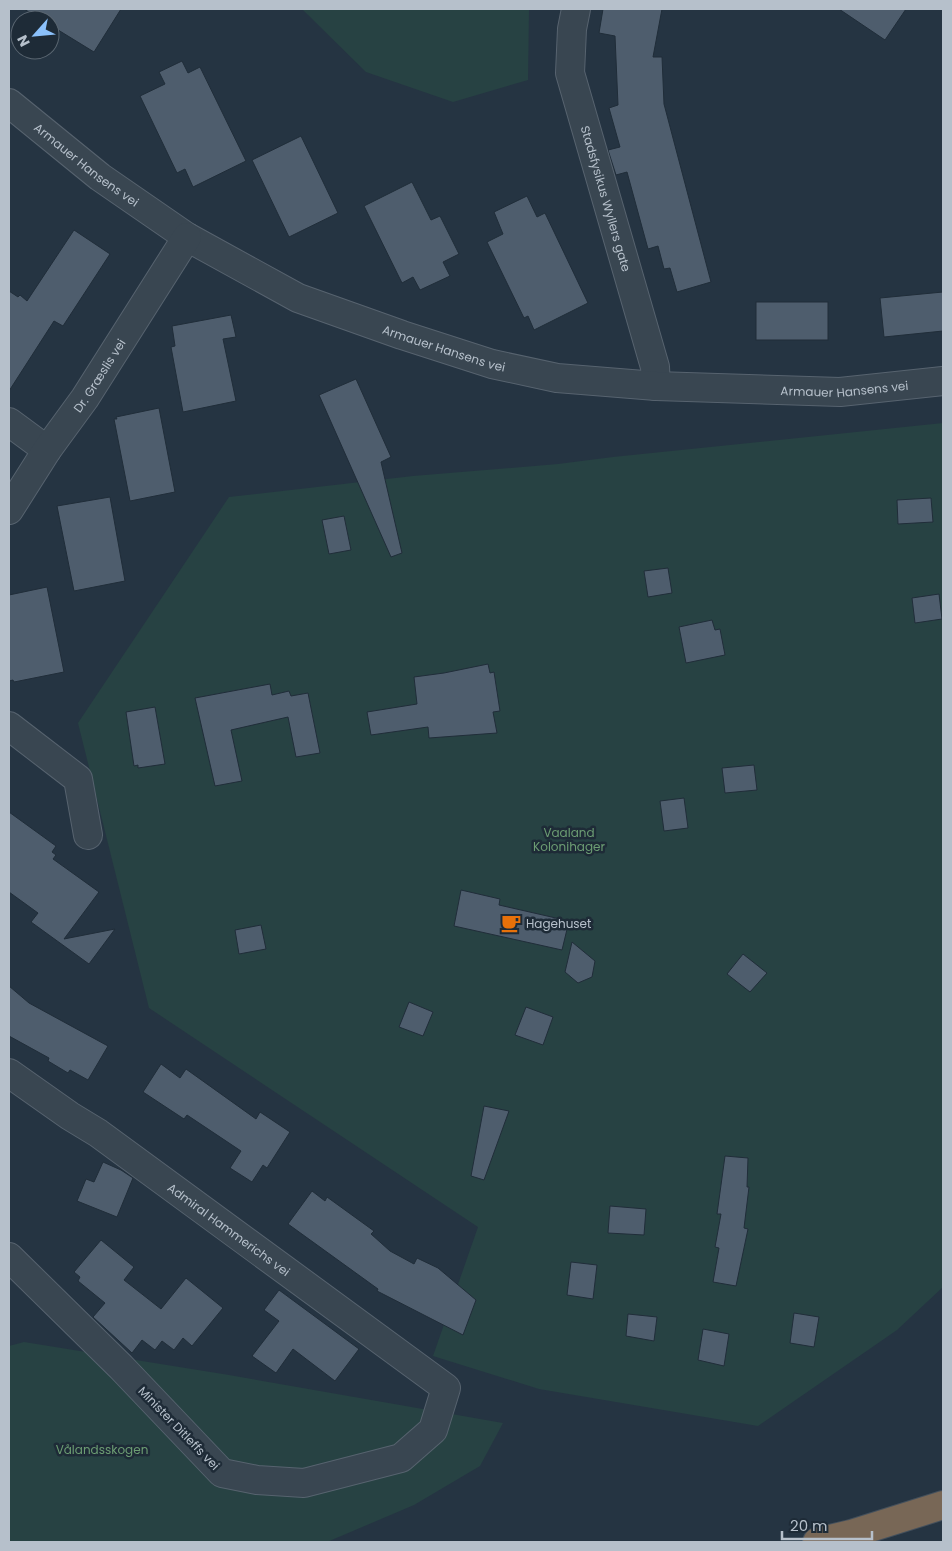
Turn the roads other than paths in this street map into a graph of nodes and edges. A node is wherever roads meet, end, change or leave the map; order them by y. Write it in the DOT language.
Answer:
graph roads {
  1 [pos="576,9"];
  2 [pos="9,103"];
  3 [pos="187,237"];
  4 [pos="943,381"];
  5 [pos="656,386"];
  6 [pos="9,422"];
  7 [pos="47,450"];
  8 [pos="9,510"];
  9 [pos="9,726"];
  10 [pos="88,835"];
  11 [pos="9,1073"];
  12 [pos="9,1257"];
  13 [pos="446,1388"];
  14 [pos="943,1505"];
  15 [pos="817,1542"];
  1 -- 5 [label="street, Stadsfysikus Wyllers gate"];
  2 -- 3 [label="street, Armauer Hansens vei"];
  3 -- 5 [label="street, Armauer Hansens vei"];
  3 -- 7 [label="street, Dr. Græslis vei"];
  4 -- 5 [label="street, Armauer Hansens vei"];
  6 -- 7 [label="street"];
  7 -- 8 [label="street, Dr. Græslis vei"];
  9 -- 10 [label="street"];
  11 -- 13 [label="street, Admiral Hammerichs vei"];
  12 -- 13 [label="street, Minister Ditleffs vei"];
  14 -- 15 [label="highway"];
}
